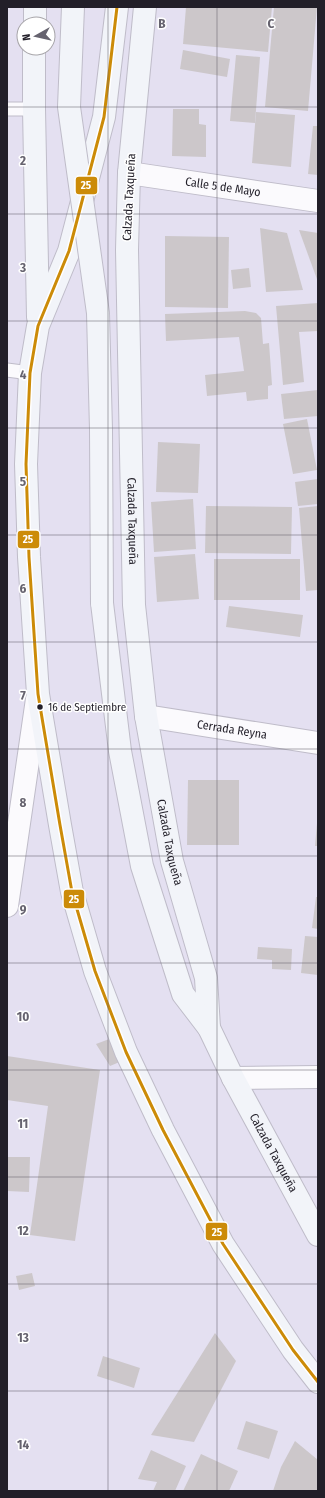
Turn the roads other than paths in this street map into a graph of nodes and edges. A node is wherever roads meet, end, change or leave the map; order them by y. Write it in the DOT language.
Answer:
graph roads {
  1 [pos="73,7"];
  2 [pos="117,7"];
  3 [pos="145,7"];
  4 [pos="34,56"];
  5 [pos="34,109"];
  6 [pos="7,110"];
  7 [pos="129,173"];
  8 [pos="318,201"];
  9 [pos="38,326"];
  10 [pos="7,370"];
  11 [pos="30,373"];
  12 [pos="38,694"];
  13 [pos="146,716"];
  14 [pos="318,743"];
  15 [pos="13,817"];
  16 [pos="7,906"];
  17 [pos="209,1028"];
  18 [pos="318,1077"];
  19 [pos="233,1078"];
  20 [pos="318,1235"];
  21 [pos="318,1382"];
  1 -- 17 [label="main road, Calzada Taxqueña, bridge"];
  2 -- 9 [label="main road"];
  3 -- 7 [label="main road, Calzada Taxqueña"];
  4 -- 5 [label="main road"];
  5 -- 6 [label="lane"];
  5 -- 9 [label="main road"];
  7 -- 8 [label="street, Calle 5 de Mayo"];
  7 -- 13 [label="main road, Calzada Taxqueña"];
  9 -- 11 [label="main road"];
  10 -- 11 [label="lane"];
  11 -- 12 [label="main road"];
  12 -- 15 [label="street"];
  12 -- 21 [label="main road"];
  13 -- 14 [label="street, Cerrada Reyna"];
  13 -- 17 [label="main road, Calzada Taxqueña"];
  15 -- 16 [label="street"];
  17 -- 19 [label="main road, Calzada Taxqueña"];
  18 -- 19 [label="street"];
  19 -- 20 [label="main road, Calzada Taxqueña"];
}
